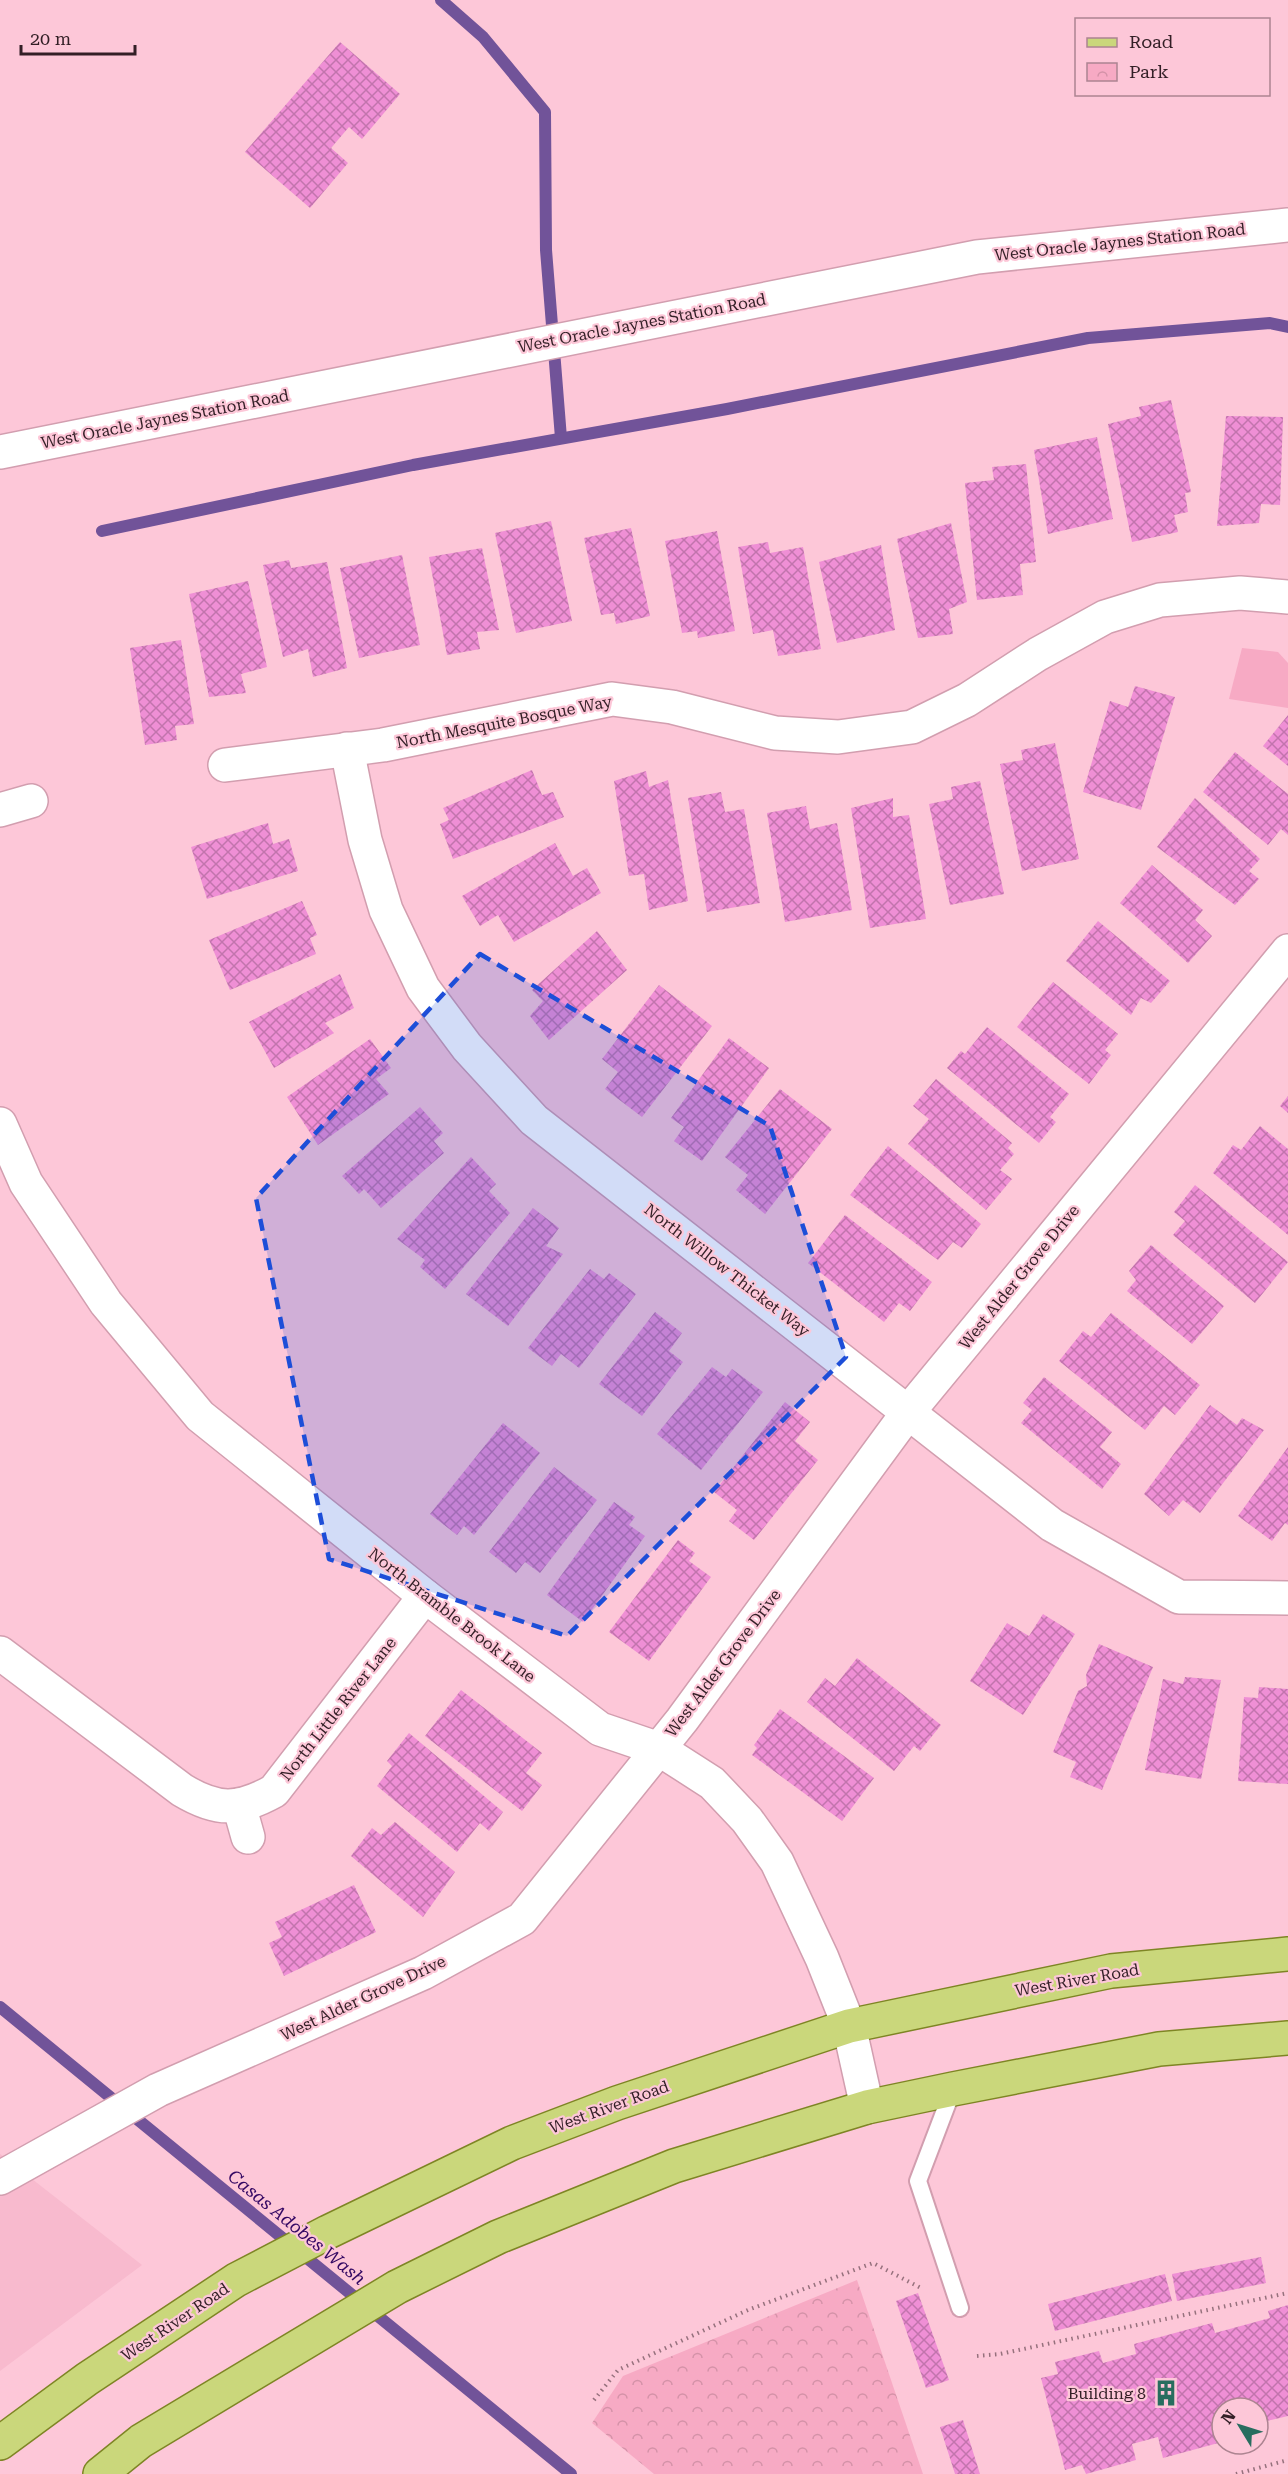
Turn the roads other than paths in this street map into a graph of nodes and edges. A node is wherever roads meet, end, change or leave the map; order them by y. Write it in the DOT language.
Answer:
graph roads {
  1 [pos="1288,225"];
  2 [pos="0,452"];
  3 [pos="1288,597"];
  4 [pos="347,749"];
  5 [pos="225,765"];
  6 [pos="31,801"];
  7 [pos="0,810"];
  8 [pos="1288,951"];
  9 [pos="0,1124"];
  10 [pos="909,1411"];
  11 [pos="425,1596"];
  12 [pos="1288,1598"];
  13 [pos="0,1653"];
  14 [pos="659,1749"];
  15 [pos="239,1805"];
  16 [pos="248,1837"];
  17 [pos="1288,1954"];
  18 [pos="849,2026"];
  19 [pos="1288,2038"];
  20 [pos="953,2089"];
  21 [pos="867,2108"];
  22 [pos="0,2178"];
  23 [pos="960,2308"];
  24 [pos="0,2443"];
  25 [pos="100,2474"];
  1 -- 2 [label="street, West Oracle Jaynes Station Road"];
  3 -- 4 [label="street, North Mesquite Bosque Way"];
  4 -- 5 [label="street, North Mesquite Bosque Way"];
  4 -- 10 [label="street, North Willow Thicket Way"];
  6 -- 7 [label="street"];
  8 -- 10 [label="street, West Alder Grove Drive"];
  9 -- 11 [label="street, North Bramble Brook Lane"];
  10 -- 12 [label="street, North Willow Thicket Way"];
  10 -- 14 [label="street, West Alder Grove Drive"];
  11 -- 14 [label="street, North Bramble Brook Lane"];
  11 -- 15 [label="street, North Little River Lane"];
  13 -- 15 [label="street, North Little River Lane"];
  14 -- 18 [label="street, North Bramble Brook Lane"];
  14 -- 22 [label="street, West Alder Grove Drive"];
  15 -- 16 [label="street"];
  17 -- 18 [label="main road, West River Road"];
  18 -- 21 [label="street, North Bramble Brook Lane"];
  18 -- 24 [label="main road, West River Road"];
  19 -- 20 [label="main road"];
  20 -- 21 [label="main road"];
  20 -- 23 [label="lane"];
  21 -- 25 [label="main road"];
}
